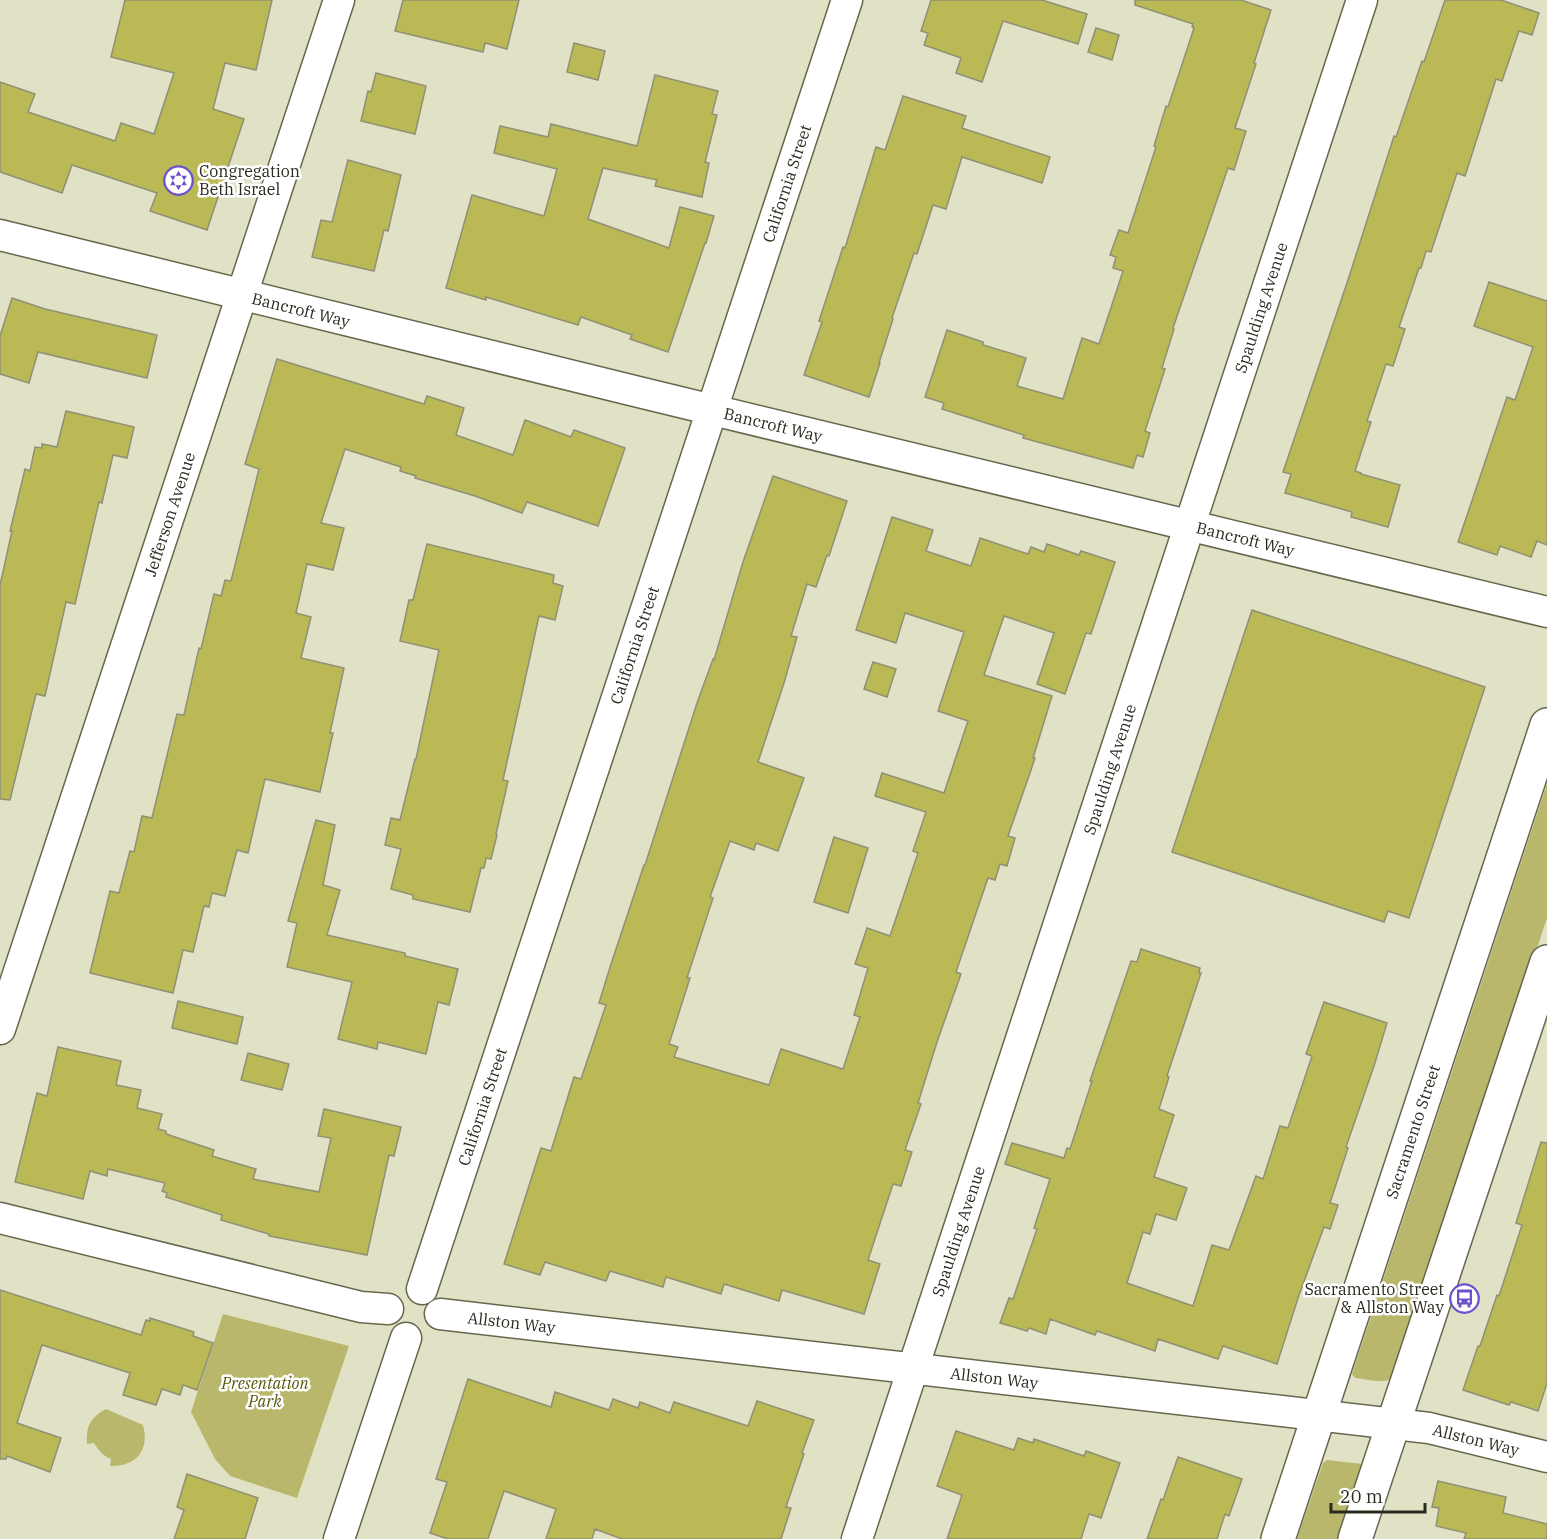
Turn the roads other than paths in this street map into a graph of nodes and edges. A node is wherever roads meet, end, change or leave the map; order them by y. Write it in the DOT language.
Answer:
graph roads {
  1 [pos="339,0"];
  2 [pos="847,0"];
  3 [pos="1362,0"];
  4 [pos="0,235"];
  5 [pos="241,295"];
  6 [pos="711,410"];
  7 [pos="1189,525"];
  8 [pos="1547,612"];
  9 [pos="1547,726"];
  10 [pos="1547,962"];
  11 [pos="0,1029"];
  12 [pos="0,1218"];
  13 [pos="422,1289"];
  14 [pos="388,1309"];
  15 [pos="440,1314"];
  16 [pos="406,1338"];
  17 [pos="913,1369"];
  18 [pos="1319,1415"];
  19 [pos="1393,1424"];
  20 [pos="1547,1457"];
  21 [pos="339,1539"];
  22 [pos="857,1539"];
  23 [pos="1278,1539"];
  24 [pos="1355,1539"];
  1 -- 5 [label="street, Jefferson Avenue"];
  2 -- 6 [label="street, California Street"];
  3 -- 7 [label="street, Spaulding Avenue"];
  4 -- 5 [label="street, Bancroft Way"];
  5 -- 6 [label="street, Bancroft Way"];
  5 -- 11 [label="street, Jefferson Avenue"];
  6 -- 7 [label="street, Bancroft Way"];
  6 -- 13 [label="street, California Street"];
  7 -- 8 [label="street, Bancroft Way"];
  7 -- 17 [label="street, Spaulding Avenue"];
  9 -- 18 [label="street, Sacramento Street"];
  10 -- 19 [label="street"];
  12 -- 14 [label="street"];
  13 -- 14 [label="street"];
  13 -- 15 [label="street"];
  14 -- 16 [label="street"];
  15 -- 16 [label="street"];
  15 -- 17 [label="street, Allston Way"];
  16 -- 21 [label="street"];
  17 -- 18 [label="street, Allston Way"];
  17 -- 22 [label="street, Spaulding Avenue"];
  18 -- 19 [label="street, Allston Way"];
  18 -- 23 [label="street, Sacramento Street"];
  19 -- 20 [label="street, Allston Way"];
  19 -- 24 [label="street"];
}
